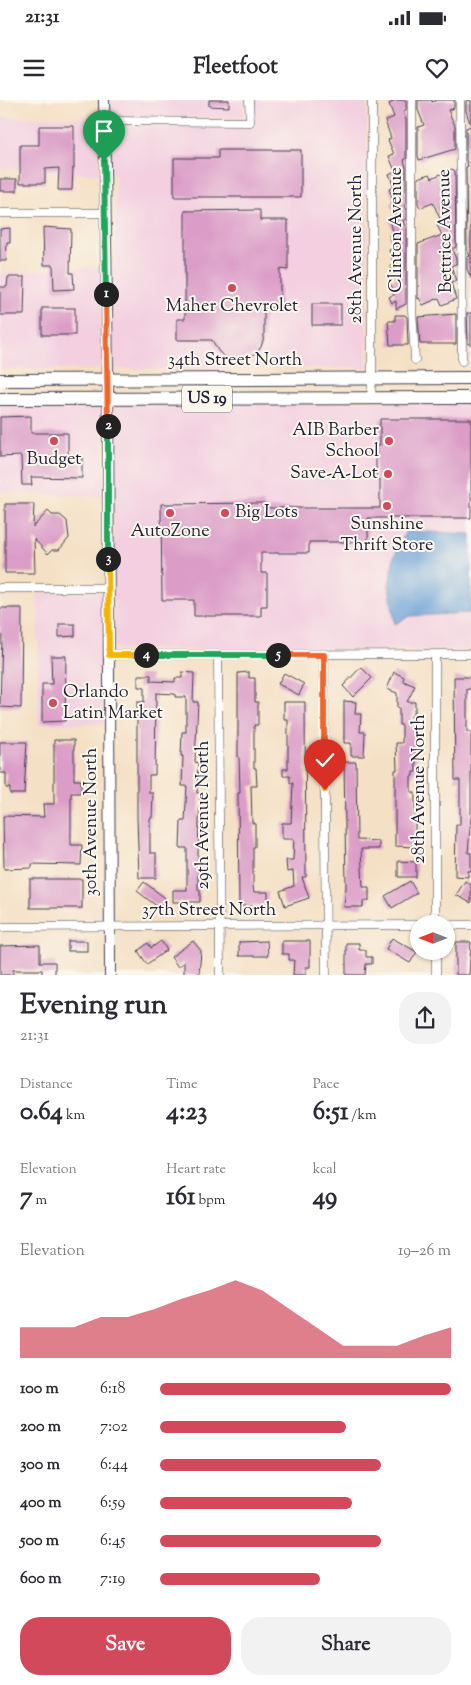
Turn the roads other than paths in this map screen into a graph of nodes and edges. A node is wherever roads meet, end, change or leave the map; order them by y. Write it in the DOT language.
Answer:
graph roads {
  1 [pos="104,100"];
  2 [pos="249,100"];
  3 [pos="372,100"];
  4 [pos="412,100"];
  5 [pos="460,100"];
  6 [pos="104,121"];
  7 [pos="0,212"];
  8 [pos="104,213"];
  9 [pos="415,360"];
  10 [pos="462,361"];
  11 [pos="471,378"];
  12 [pos="108,379"];
  13 [pos="372,379"];
  14 [pos="0,380"];
  15 [pos="371,398"];
  16 [pos="471,398"];
  17 [pos="0,399"];
  18 [pos="108,399"];
  19 [pos="0,588"];
  20 [pos="108,588"];
  21 [pos="435,654"];
  22 [pos="471,654"];
  23 [pos="109,655"];
  24 [pos="218,655"];
  25 [pos="324,655"];
  26 [pos="435,915"];
  27 [pos="326,925"];
  28 [pos="410,925"];
  29 [pos="455,925"];
  30 [pos="471,925"];
  31 [pos="109,926"];
  32 [pos="220,926"];
  33 [pos="0,927"];
  34 [pos="436,960"];
  35 [pos="110,975"];
  36 [pos="220,975"];
  37 [pos="326,975"];
  38 [pos="436,975"];
  1 -- 6 [label="street, 30th Avenue North"];
  2 -- 6 [label="street"];
  3 -- 13 [label="street, 28th Avenue North"];
  4 -- 9 [label="street, Clinton Avenue"];
  5 -- 10 [label="street, Bettrice Avenue"];
  6 -- 8 [label="street, 30th Avenue North"];
  7 -- 8 [label="street"];
  8 -- 12 [label="street, 30th Avenue North"];
  11 -- 13 [label="highway, 34th Street North / US 19"];
  12 -- 13 [label="highway, 34th Street North / US 19"];
  12 -- 14 [label="highway, 34th Street North / US 19"];
  12 -- 18 [label="street, 30th Avenue North"];
  13 -- 15 [label="street, 28th Avenue North"];
  15 -- 16 [label="highway, US 19"];
  15 -- 18 [label="highway, US 19"];
  17 -- 18 [label="highway, US 19"];
  18 -- 20 [label="street, 30th Avenue North"];
  19 -- 20 [label="street"];
  20 -- 23 [label="street, 30th Avenue North"];
  21 -- 22 [label="street"];
  21 -- 25 [label="street"];
  21 -- 26 [label="street, 28th Avenue North"];
  23 -- 24 [label="street"];
  23 -- 31 [label="street, 30th Avenue North"];
  24 -- 25 [label="street"];
  24 -- 32 [label="street, 29th Avenue North"];
  25 -- 27 [label="street"];
  27 -- 28 [label="street, 37th Street North"];
  27 -- 32 [label="street, 37th Street North"];
  27 -- 37 [label="street"];
  29 -- 30 [label="street"];
  31 -- 32 [label="street, 37th Street North"];
  31 -- 33 [label="street, 37th Street North"];
  31 -- 35 [label="street, 30th Avenue North"];
  32 -- 36 [label="street, 29th Avenue North"];
  34 -- 38 [label="street"];
}
